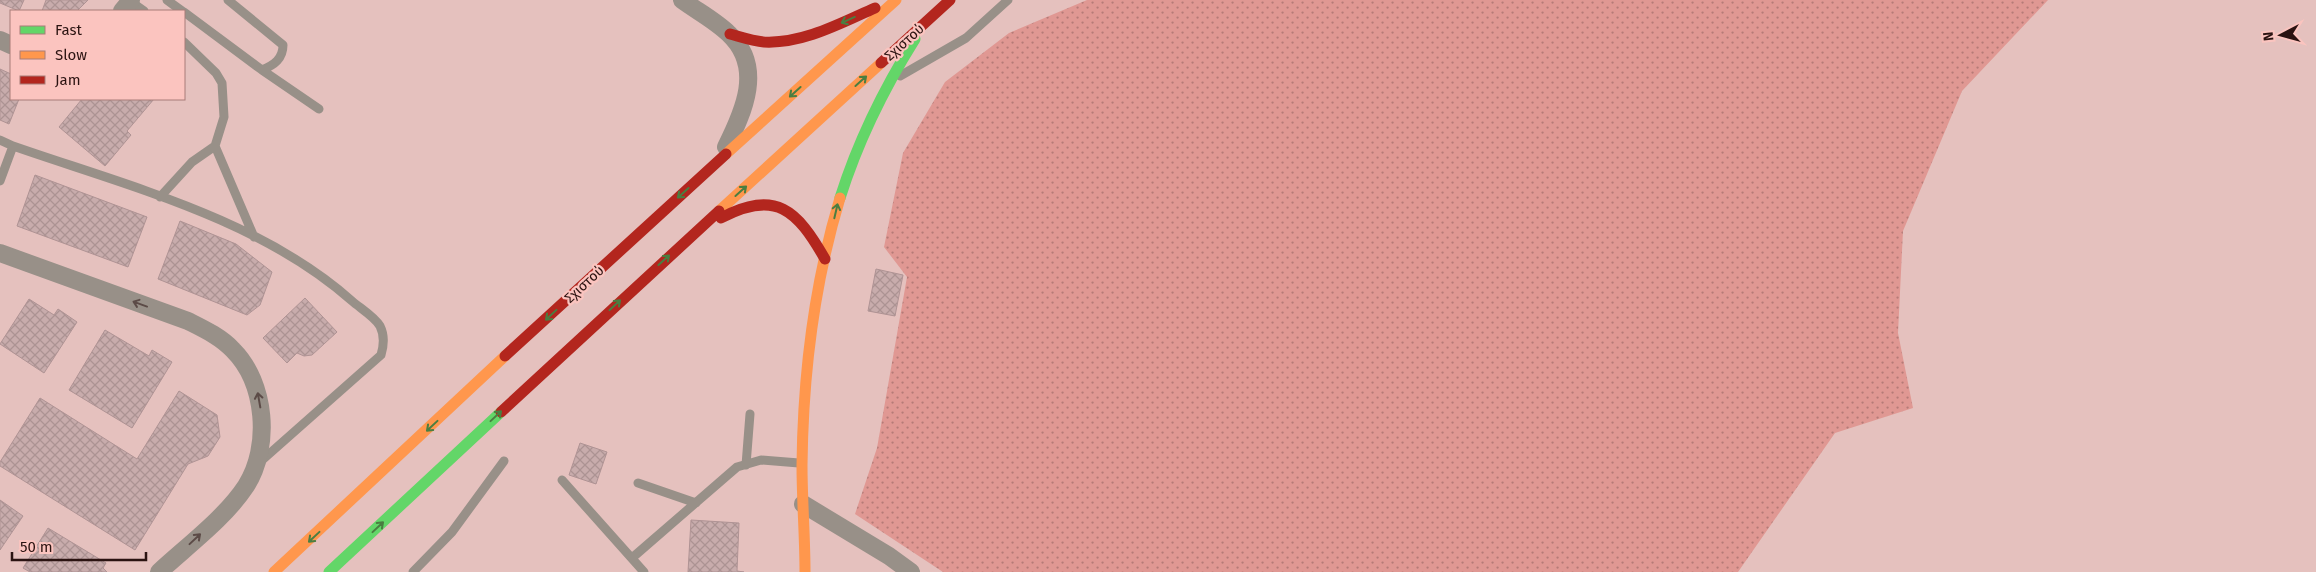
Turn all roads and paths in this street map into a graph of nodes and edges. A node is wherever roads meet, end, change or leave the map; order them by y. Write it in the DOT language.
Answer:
graph roads {
  1 [pos="167,0"];
  2 [pos="228,0"];
  3 [pos="682,0"];
  4 [pos="700,0"];
  5 [pos="894,0"];
  6 [pos="950,0"];
  7 [pos="1008,0"];
  8 [pos="180,10"];
  9 [pos="185,13"];
  10 [pos="706,18"];
  11 [pos="924,24"];
  12 [pos="730,34"];
  13 [pos="185,43"];
  14 [pos="262,70"];
  15 [pos="887,83"];
  16 [pos="318,109"];
  17 [pos="0,140"];
  18 [pos="13,146"];
  19 [pos="215,146"];
  20 [pos="719,160"];
  21 [pos="0,180"];
  22 [pos="160,197"];
  23 [pos="692,235"];
  24 [pos="254,237"];
  25 [pos="0,253"];
  26 [pos="825,259"];
  27 [pos="750,414"];
  28 [pos="504,461"];
  29 [pos="802,463"];
  30 [pos="746,465"];
  31 [pos="254,467"];
  32 [pos="562,480"];
  33 [pos="638,483"];
  34 [pos="696,503"];
  35 [pos="804,504"];
  36 [pos="632,558"];
  37 [pos="159,572"];
  38 [pos="274,572"];
  39 [pos="329,572"];
  40 [pos="413,572"];
  41 [pos="644,572"];
  42 [pos="805,572"];
  43 [pos="910,572"];
  1 -- 8 [label="lane"];
  2 -- 14 [label="lane"];
  3 -- 10 [label="street"];
  4 -- 10 [label="street"];
  5 -- 12 [label="main road, one-way"];
  5 -- 20 [label="main road, Σχιστού, one-way"];
  6 -- 11 [label="main road, Σχιστού"];
  7 -- 15 [label="lane"];
  9 -- 14 [label="lane"];
  10 -- 12 [label="street"];
  11 -- 15 [label="main road"];
  23 -- 11 [label="main road, Σχιστού, one-way"];
  12 -- 20 [label="street"];
  13 -- 19 [label="lane"];
  14 -- 16 [label="lane"];
  26 -- 15 [label="main road, one-way"];
  17 -- 18 [label="lane"];
  18 -- 21 [label="lane"];
  18 -- 22 [label="lane"];
  19 -- 22 [label="lane"];
  19 -- 24 [label="lane"];
  20 -- 38 [label="main road, Σχιστού, one-way"];
  22 -- 24 [label="lane"];
  23 -- 26 [label="main road"];
  39 -- 23 [label="main road, Σχιστού, one-way"];
  24 -- 31 [label="lane"];
  31 -- 25 [label="street, one-way"];
  26 -- 29 [label="main road"];
  27 -- 30 [label="lane"];
  28 -- 40 [label="lane"];
  29 -- 30 [label="lane"];
  29 -- 35 [label="main road"];
  30 -- 34 [label="lane"];
  37 -- 31 [label="street, one-way"];
  32 -- 36 [label="lane"];
  33 -- 34 [label="lane"];
  34 -- 36 [label="lane"];
  35 -- 42 [label="main road"];
  35 -- 43 [label="street"];
  36 -- 41 [label="lane"];
}
